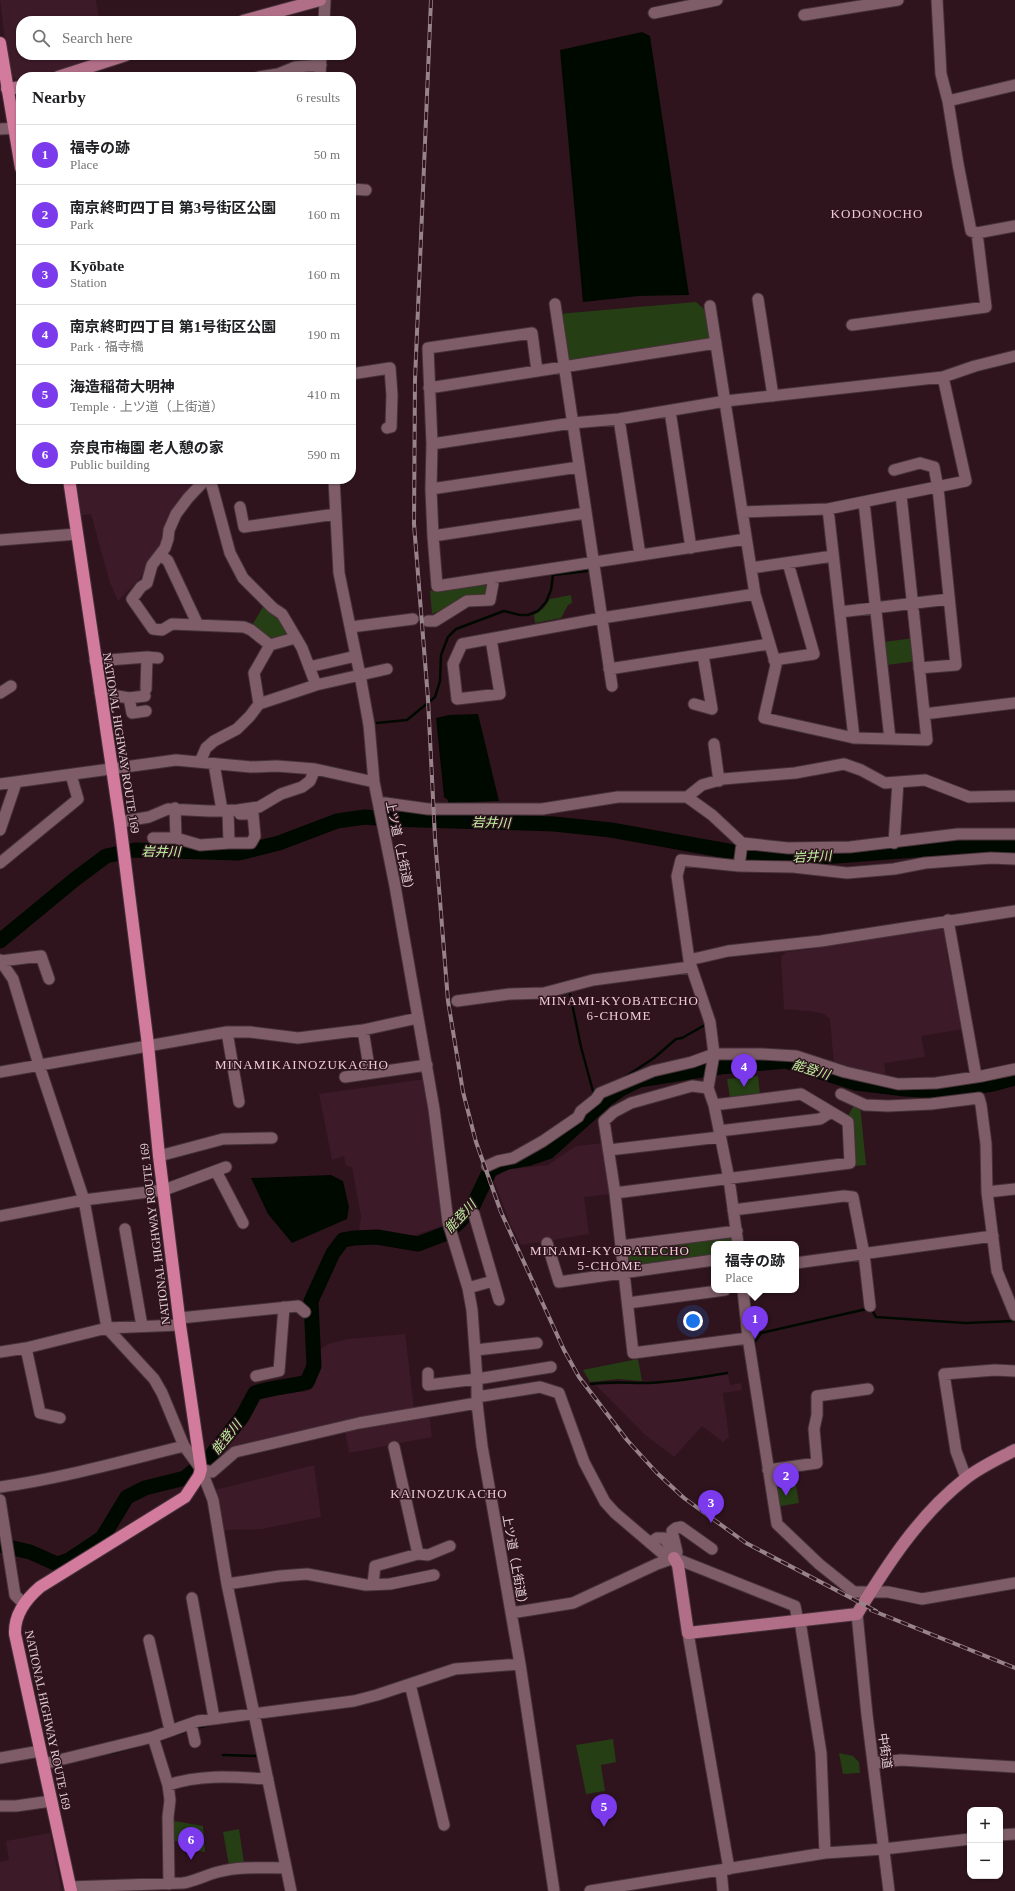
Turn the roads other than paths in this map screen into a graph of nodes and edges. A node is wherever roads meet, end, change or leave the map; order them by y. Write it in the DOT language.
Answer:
graph roads {
  1 [pos="320,0"];
  2 [pos="325,0"];
  3 [pos="717,0"];
  4 [pos="898,0"];
  5 [pos="937,0"];
  6 [pos="654,13"];
  7 [pos="804,15"];
  8 [pos="261,16"];
  9 [pos="324,16"];
  10 [pos="0,43"];
  11 [pos="111,60"];
  12 [pos="321,60"];
  13 [pos="73,72"];
  14 [pos="283,72"];
  15 [pos="320,72"];
  16 [pos="1015,86"];
  17 [pos="16,88"];
  18 [pos="7,89"];
  19 [pos="948,101"];
  20 [pos="16,121"];
  21 [pos="16,128"];
  22 [pos="0,130"];
  23 [pos="356,189"];
  24 [pos="366,190"];
  25 [pos="1015,226"];
  26 [pos="977,233"];
  27 [pos="758,299"];
  28 [pos="555,304"];
  29 [pos="710,306"];
  30 [pos="852,325"];
  31 [pos="716,343"];
  32 [pos="1015,356"];
  33 [pos="564,368"];
  34 [pos="537,371"];
  35 [pos="356,373"];
  36 [pos="943,377"];
  37 [pos="429,388"];
  38 [pos="773,396"];
  39 [pos="726,401"];
  40 [pos="670,411"];
  41 [pos="619,419"];
  42 [pos="572,423"];
  43 [pos="387,428"];
  44 [pos="432,444"];
  45 [pos="579,467"];
  46 [pos="894,470"];
  47 [pos="70,484"];
  48 [pos="201,484"];
  49 [pos="211,484"];
  50 [pos="334,484"];
  51 [pos="938,488"];
  52 [pos="431,489"];
  53 [pos="901,495"];
  54 [pos="864,502"];
  55 [pos="240,507"];
  56 [pos="828,509"];
  57 [pos="742,512"];
  58 [pos="586,513"];
  59 [pos="336,514"];
  60 [pos="77,534"];
  61 [pos="433,536"];
  62 [pos="746,539"];
  63 [pos="0,540"];
  64 [pos="691,548"];
  65 [pos="161,555"];
  66 [pos="640,555"];
  67 [pos="833,556"];
  68 [pos="593,562"];
  69 [pos="788,562"];
  70 [pos="751,568"];
  71 [pos="494,578"];
  72 [pos="755,594"];
  73 [pos="949,599"];
  74 [pos="912,603"];
  75 [pos="876,608"];
  76 [pos="840,612"];
  77 [pos="602,618"];
  78 [pos="413,619"];
  79 [pos="428,621"];
  80 [pos="198,625"];
  81 [pos="351,627"];
  82 [pos="296,638"];
  83 [pos="491,639"];
  84 [pos="769,644"];
  85 [pos="270,645"];
  86 [pos="702,654"];
  87 [pos="356,656"];
  88 [pos="774,660"];
  89 [pos="95,661"];
  90 [pos="309,667"];
  91 [pos="919,668"];
  92 [pos="388,669"];
  93 [pos="609,669"];
  94 [pos="360,675"];
  95 [pos="316,685"];
  96 [pos="11,686"];
  97 [pos="612,686"];
  98 [pos="0,693"];
  99 [pos="100,693"];
  100 [pos="129,698"];
  101 [pos="1015,703"];
  102 [pos="260,704"];
  103 [pos="694,704"];
  104 [pos="146,711"];
  105 [pos="924,714"];
  106 [pos="854,738"];
  107 [pos="890,739"];
  108 [pos="714,744"];
  109 [pos="200,762"];
  110 [pos="214,764"];
  111 [pos="111,768"];
  112 [pos="315,769"];
  113 [pos="71,775"];
  114 [pos="719,780"];
  115 [pos="16,782"];
  116 [pos="374,782"];
  117 [pos="898,782"];
  118 [pos="0,784"];
  119 [pos="1015,796"];
  120 [pos="687,797"];
  121 [pos="378,802"];
  122 [pos="175,808"];
  123 [pos="230,810"];
  124 [pos="120,822"];
  125 [pos="0,830"];
  126 [pos="1015,834"];
  127 [pos="153,838"];
  128 [pos="176,838"];
  129 [pos="229,843"];
  130 [pos="894,843"];
  131 [pos="742,845"];
  132 [pos="1015,859"];
  133 [pos="0,864"];
  134 [pos="739,864"];
  135 [pos="1015,911"];
  136 [pos="948,920"];
  137 [pos="0,960"];
  138 [pos="689,964"];
  139 [pos="49,980"];
  140 [pos="457,1001"];
  141 [pos="418,1018"];
  142 [pos="363,1030"];
  143 [pos="228,1032"];
  144 [pos="148,1045"];
  145 [pos="713,1057"];
  146 [pos="39,1065"];
  147 [pos="427,1065"];
  148 [pos="1015,1069"];
  149 [pos="0,1072"];
  150 [pos="370,1073"];
  151 [pos="976,1076"];
  152 [pos="345,1077"];
  153 [pos="709,1084"];
  154 [pos="841,1094"];
  155 [pos="240,1102"];
  156 [pos="714,1105"];
  157 [pos="831,1112"];
  158 [pos="720,1134"];
  159 [pos="272,1138"];
  160 [pos="609,1150"];
  161 [pos="159,1156"];
  162 [pos="487,1166"];
  163 [pos="729,1179"];
  164 [pos="1015,1189"];
  165 [pos="164,1190"];
  166 [pos="987,1192"];
  167 [pos="615,1193"];
  168 [pos="84,1200"];
  169 [pos="733,1210"];
  170 [pos="474,1214"];
  171 [pos="0,1216"];
  172 [pos="243,1224"];
  173 [pos="125,1229"];
  174 [pos="737,1231"];
  175 [pos="993,1236"];
  176 [pos="738,1241"];
  177 [pos="547,1243"];
  178 [pos="621,1246"];
  179 [pos="864,1254"];
  180 [pos="711,1260"];
  181 [pos="799,1263"];
  182 [pos="624,1273"];
  183 [pos="493,1281"];
  184 [pos="468,1288"];
  185 [pos="711,1292"];
  186 [pos="743,1293"];
  187 [pos="499,1300"];
  188 [pos="628,1303"];
  189 [pos="870,1306"];
  190 [pos="284,1308"];
  191 [pos="305,1312"];
  192 [pos="1015,1315"];
  193 [pos="180,1321"];
  194 [pos="142,1326"];
  195 [pos="107,1328"];
  196 [pos="748,1338"];
  197 [pos="537,1343"];
  198 [pos="26,1348"];
  199 [pos="476,1350"];
  200 [pos="0,1352"];
  201 [pos="550,1367"];
  202 [pos="1015,1372"];
  203 [pos="428,1373"];
  204 [pos="256,1376"];
  205 [pos="477,1379"];
  206 [pos="868,1389"];
  207 [pos="477,1400"];
  208 [pos="60,1418"];
  209 [pos="184,1446"];
  210 [pos="394,1447"];
  211 [pos="1015,1450"];
  212 [pos="201,1469"];
  213 [pos="768,1470"];
  214 [pos="966,1478"];
  215 [pos="0,1487"];
  216 [pos="0,1500"];
  217 [pos="450,1546"];
  218 [pos="712,1549"];
  219 [pos="421,1555"];
  220 [pos="677,1559"];
  221 [pos="434,1576"];
  222 [pos="1015,1583"];
  223 [pos="227,1584"];
  224 [pos="374,1584"];
  225 [pos="870,1592"];
  226 [pos="192,1598"];
  227 [pos="24,1604"];
  228 [pos="511,1613"];
  229 [pos="857,1614"];
  230 [pos="799,1621"];
  231 [pos="688,1633"];
  232 [pos="150,1640"];
  233 [pos="520,1664"];
  234 [pos="410,1684"];
  235 [pos="254,1714"];
  236 [pos="214,1718"];
  237 [pos="191,1724"];
  238 [pos="170,1730"];
  239 [pos="153,1737"];
  240 [pos="195,1742"];
  241 [pos="40,1751"];
  242 [pos="0,1758"];
  243 [pos="874,1763"];
  244 [pos="43,1764"];
  245 [pos="1015,1767"];
  246 [pos="268,1779"];
  247 [pos="168,1785"];
  248 [pos="51,1801"];
  249 [pos="0,1806"];
  250 [pos="444,1825"];
  251 [pos="1015,1834"];
  252 [pos="1003,1835"];
  253 [pos="967,1839"];
  254 [pos="884,1849"];
  255 [pos="825,1853"];
  256 [pos="286,1868"];
  257 [pos="725,1870"];
  258 [pos="169,1884"];
  259 [pos="71,1889"];
  260 [pos="291,1891"];
  261 [pos="554,1891"];
  262 [pos="590,1891"];
  263 [pos="723,1891"];
  264 [pos="889,1891"];
  1 -- 8 [label="main road"];
  2 -- 9 [label="street"];
  3 -- 6 [label="street"];
  4 -- 7 [label="street"];
  5 -- 19 [label="street"];
  10 -- 18 [label="highway"];
  11 -- 13 [label="main road"];
  12 -- 14 [label="street"];
  12 -- 15 [label="street"];
  16 -- 19 [label="street"];
  17 -- 18 [label="main road"];
  18 -- 20 [label="highway"];
  19 -- 26 [label="street"];
  21 -- 22 [label="street"];
  23 -- 24 [label="street"];
  25 -- 26 [label="street"];
  26 -- 30 [label="street"];
  27 -- 38 [label="street"];
  28 -- 33 [label="street"];
  29 -- 31 [label="street"];
  31 -- 33 [label="street"];
  31 -- 39 [label="street"];
  32 -- 36 [label="street"];
  33 -- 34 [label="street"];
  33 -- 42 [label="street"];
  34 -- 37 [label="street"];
  34 -- 37 [label="street"];
  35 -- 43 [label="street"];
  36 -- 38 [label="street"];
  36 -- 51 [label="street"];
  37 -- 44 [label="street"];
  38 -- 39 [label="street"];
  39 -- 40 [label="street"];
  39 -- 57 [label="street"];
  40 -- 41 [label="street"];
  40 -- 64 [label="street"];
  41 -- 42 [label="street"];
  41 -- 66 [label="street"];
  42 -- 44 [label="street"];
  42 -- 45 [label="street"];
  44 -- 52 [label="street"];
  45 -- 52 [label="street"];
  45 -- 58 [label="street"];
  46 -- 51 [label="street"];
  47 -- 60 [label="highway, NATIONAL HIGHWAY ROUTE 169"];
  48 -- 65 [label="street"];
  49 -- 82 [label="street"];
  50 -- 59 [label="street, 上ツ道（上街道）"];
  51 -- 53 [label="street"];
  51 -- 73 [label="street"];
  52 -- 61 [label="street"];
  53 -- 54 [label="street"];
  53 -- 74 [label="street"];
  54 -- 56 [label="street"];
  54 -- 75 [label="street"];
  55 -- 59 [label="street"];
  56 -- 57 [label="street"];
  56 -- 67 [label="street"];
  57 -- 62 [label="street"];
  58 -- 61 [label="street"];
  58 -- 68 [label="street"];
  59 -- 81 [label="street, 上ツ道（上街道）"];
  60 -- 63 [label="street"];
  60 -- 89 [label="highway, NATIONAL HIGHWAY ROUTE 169"];
  61 -- 71 [label="street"];
  62 -- 64 [label="street"];
  62 -- 70 [label="street"];
  64 -- 66 [label="street"];
  65 -- 80 [label="street"];
  65 -- 80 [label="street"];
  66 -- 68 [label="street"];
  67 -- 69 [label="street"];
  67 -- 76 [label="street"];
  68 -- 71 [label="street"];
  68 -- 77 [label="street"];
  69 -- 70 [label="street"];
  69 -- 88 [label="street"];
  70 -- 72 [label="street"];
  71 -- 79 [label="street"];
  72 -- 77 [label="street"];
  72 -- 84 [label="street"];
  73 -- 74 [label="street"];
  73 -- 91 [label="street"];
  74 -- 75 [label="street"];
  74 -- 91 [label="street"];
  75 -- 76 [label="street"];
  75 -- 107 [label="street"];
  76 -- 106 [label="street"];
  77 -- 83 [label="street"];
  77 -- 93 [label="street"];
  78 -- 81 [label="street"];
  80 -- 85 [label="street"];
  81 -- 87 [label="street, 上ツ道（上街道）"];
  82 -- 85 [label="street"];
  82 -- 90 [label="street"];
  83 -- 83 [label="street"];
  84 -- 86 [label="street"];
  84 -- 88 [label="street"];
  85 -- 102 [label="street"];
  86 -- 93 [label="street"];
  86 -- 103 [label="street"];
  87 -- 90 [label="street"];
  87 -- 94 [label="street, 上ツ道（上街道）"];
  88 -- 106 [label="street"];
  89 -- 99 [label="highway, NATIONAL HIGHWAY ROUTE 169"];
  89 -- 100 [label="street"];
  90 -- 95 [label="street"];
  91 -- 105 [label="street"];
  92 -- 94 [label="street"];
  93 -- 97 [label="street"];
  94 -- 95 [label="street"];
  94 -- 116 [label="street, 上ツ道（上街道）"];
  95 -- 102 [label="street"];
  96 -- 98 [label="street"];
  99 -- 100 [label="street"];
  99 -- 111 [label="highway, NATIONAL HIGHWAY ROUTE 169"];
  100 -- 104 [label="street"];
  101 -- 105 [label="street"];
  102 -- 109 [label="street"];
  105 -- 107 [label="street"];
  106 -- 107 [label="street"];
  108 -- 114 [label="street"];
  109 -- 110 [label="street"];
  109 -- 111 [label="street"];
  110 -- 112 [label="street"];
  110 -- 123 [label="street"];
  111 -- 113 [label="street"];
  111 -- 124 [label="highway, NATIONAL HIGHWAY ROUTE 169"];
  112 -- 116 [label="street"];
  112 -- 123 [label="street"];
  113 -- 115 [label="street"];
  113 -- 133 [label="street"];
  114 -- 117 [label="street"];
  114 -- 120 [label="street"];
  115 -- 118 [label="street"];
  115 -- 125 [label="street"];
  116 -- 121 [label="street, 上ツ道（上街道）"];
  117 -- 119 [label="street"];
  117 -- 130 [label="street"];
  120 -- 121 [label="street"];
  120 -- 131 [label="street"];
  121 -- 141 [label="street, 上ツ道（上街道）"];
  122 -- 123 [label="street"];
  122 -- 124 [label="street"];
  122 -- 128 [label="street"];
  123 -- 129 [label="street"];
  123 -- 129 [label="street"];
  124 -- 144 [label="highway, NATIONAL HIGHWAY ROUTE 169"];
  126 -- 130 [label="street"];
  127 -- 128 [label="street"];
  128 -- 129 [label="street"];
  130 -- 131 [label="street"];
  131 -- 134 [label="street"];
  132 -- 134 [label="street"];
  134 -- 138 [label="street"];
  135 -- 136 [label="street"];
  136 -- 138 [label="street"];
  136 -- 151 [label="street"];
  137 -- 139 [label="street"];
  137 -- 146 [label="street"];
  138 -- 140 [label="street"];
  138 -- 145 [label="street"];
  141 -- 142 [label="street"];
  141 -- 147 [label="street, 上ツ道（上街道）"];
  142 -- 143 [label="street"];
  142 -- 150 [label="street"];
  143 -- 144 [label="street"];
  143 -- 155 [label="street"];
  144 -- 146 [label="street"];
  144 -- 161 [label="highway, NATIONAL HIGHWAY ROUTE 169"];
  145 -- 151 [label="street"];
  145 -- 153 [label="street"];
  145 -- 162 [label="street"];
  146 -- 149 [label="street"];
  146 -- 168 [label="street"];
  147 -- 150 [label="street"];
  147 -- 184 [label="street, 上ツ道（上街道）"];
  148 -- 151 [label="street"];
  150 -- 152 [label="street"];
  153 -- 156 [label="street"];
  153 -- 160 [label="street"];
  154 -- 166 [label="street"];
  156 -- 157 [label="street"];
  156 -- 158 [label="street"];
  157 -- 158 [label="street"];
  157 -- 163 [label="street"];
  158 -- 160 [label="street"];
  158 -- 163 [label="street"];
  159 -- 161 [label="street"];
  160 -- 167 [label="street"];
  161 -- 165 [label="highway, NATIONAL HIGHWAY ROUTE 169"];
  163 -- 167 [label="street"];
  163 -- 169 [label="street"];
  164 -- 166 [label="street"];
  165 -- 168 [label="street"];
  165 -- 172 [label="street"];
  165 -- 193 [label="highway, NATIONAL HIGHWAY ROUTE 169"];
  166 -- 175 [label="street"];
  167 -- 178 [label="street"];
  168 -- 171 [label="street"];
  168 -- 195 [label="street"];
  169 -- 174 [label="street"];
  169 -- 179 [label="street"];
  170 -- 183 [label="street"];
  173 -- 194 [label="street"];
  174 -- 176 [label="street"];
  174 -- 178 [label="street"];
  175 -- 179 [label="street"];
  175 -- 192 [label="street"];
  177 -- 182 [label="street"];
  178 -- 182 [label="street"];
  179 -- 181 [label="street"];
  179 -- 189 [label="street"];
  180 -- 182 [label="street"];
  182 -- 188 [label="street"];
  183 -- 184 [label="street"];
  183 -- 187 [label="street"];
  184 -- 199 [label="street, 上ツ道（上街道）"];
  185 -- 188 [label="street"];
  186 -- 196 [label="street"];
  188 -- 196 [label="street"];
  190 -- 191 [label="street"];
  190 -- 193 [label="street"];
  190 -- 204 [label="street"];
  193 -- 194 [label="street"];
  193 -- 212 [label="highway, NATIONAL HIGHWAY ROUTE 169"];
  194 -- 195 [label="street"];
  195 -- 198 [label="street"];
  195 -- 209 [label="street"];
  196 -- 213 [label="street"];
  197 -- 199 [label="street"];
  198 -- 200 [label="street"];
  198 -- 208 [label="street"];
  199 -- 205 [label="street, 上ツ道（上街道）"];
  201 -- 205 [label="street"];
  202 -- 214 [label="street"];
  203 -- 205 [label="street"];
  205 -- 207 [label="street, 上ツ道（上街道）"];
  206 -- 213 [label="street"];
  207 -- 212 [label="street"];
  207 -- 220 [label="street"];
  207 -- 228 [label="street, 上ツ道（上街道）"];
  209 -- 212 [label="street"];
  209 -- 215 [label="street"];
  210 -- 219 [label="street"];
  211 -- 214 [label="main road"];
  212 -- 223 [label="street"];
  212 -- 227 [label="highway, NATIONAL HIGHWAY ROUTE 169"];
  213 -- 225 [label="street"];
  214 -- 225 [label="main road"];
  216 -- 227 [label="street"];
  217 -- 219 [label="street"];
  218 -- 220 [label="street"];
  219 -- 224 [label="street"];
  220 -- 228 [label="street"];
  220 -- 230 [label="street"];
  220 -- 231 [label="main road"];
  221 -- 224 [label="street"];
  222 -- 225 [label="street"];
  223 -- 224 [label="street"];
  223 -- 235 [label="street"];
  225 -- 229 [label="main road"];
  226 -- 236 [label="street"];
  227 -- 241 [label="highway, NATIONAL HIGHWAY ROUTE 169"];
  228 -- 233 [label="street, 上ツ道（上街道）"];
  229 -- 230 [label="main road"];
  229 -- 243 [label="street, 中街道"];
  230 -- 231 [label="main road"];
  230 -- 255 [label="street"];
  231 -- 257 [label="street"];
  232 -- 238 [label="street"];
  233 -- 234 [label="street"];
  233 -- 261 [label="street, 上ツ道（上街道）"];
  234 -- 235 [label="street"];
  234 -- 250 [label="street"];
  235 -- 236 [label="street"];
  235 -- 246 [label="street"];
  236 -- 237 [label="street"];
  237 -- 238 [label="street"];
  237 -- 240 [label="street"];
  238 -- 239 [label="street"];
  239 -- 244 [label="street"];
  239 -- 247 [label="street"];
  241 -- 242 [label="street"];
  241 -- 244 [label="highway, NATIONAL HIGHWAY ROUTE 169"];
  243 -- 245 [label="street"];
  243 -- 254 [label="street, 中街道"];
  244 -- 248 [label="highway, NATIONAL HIGHWAY ROUTE 169"];
  246 -- 247 [label="street"];
  246 -- 256 [label="street"];
  247 -- 258 [label="street"];
  248 -- 249 [label="street"];
  248 -- 259 [label="highway, NATIONAL HIGHWAY ROUTE 169"];
  251 -- 252 [label="street"];
  253 -- 254 [label="street"];
  254 -- 255 [label="street"];
  254 -- 264 [label="street, 中街道"];
  255 -- 257 [label="street"];
  256 -- 258 [label="street"];
  256 -- 260 [label="street"];
  257 -- 262 [label="street"];
  257 -- 263 [label="street"];
  258 -- 259 [label="street"];
}
